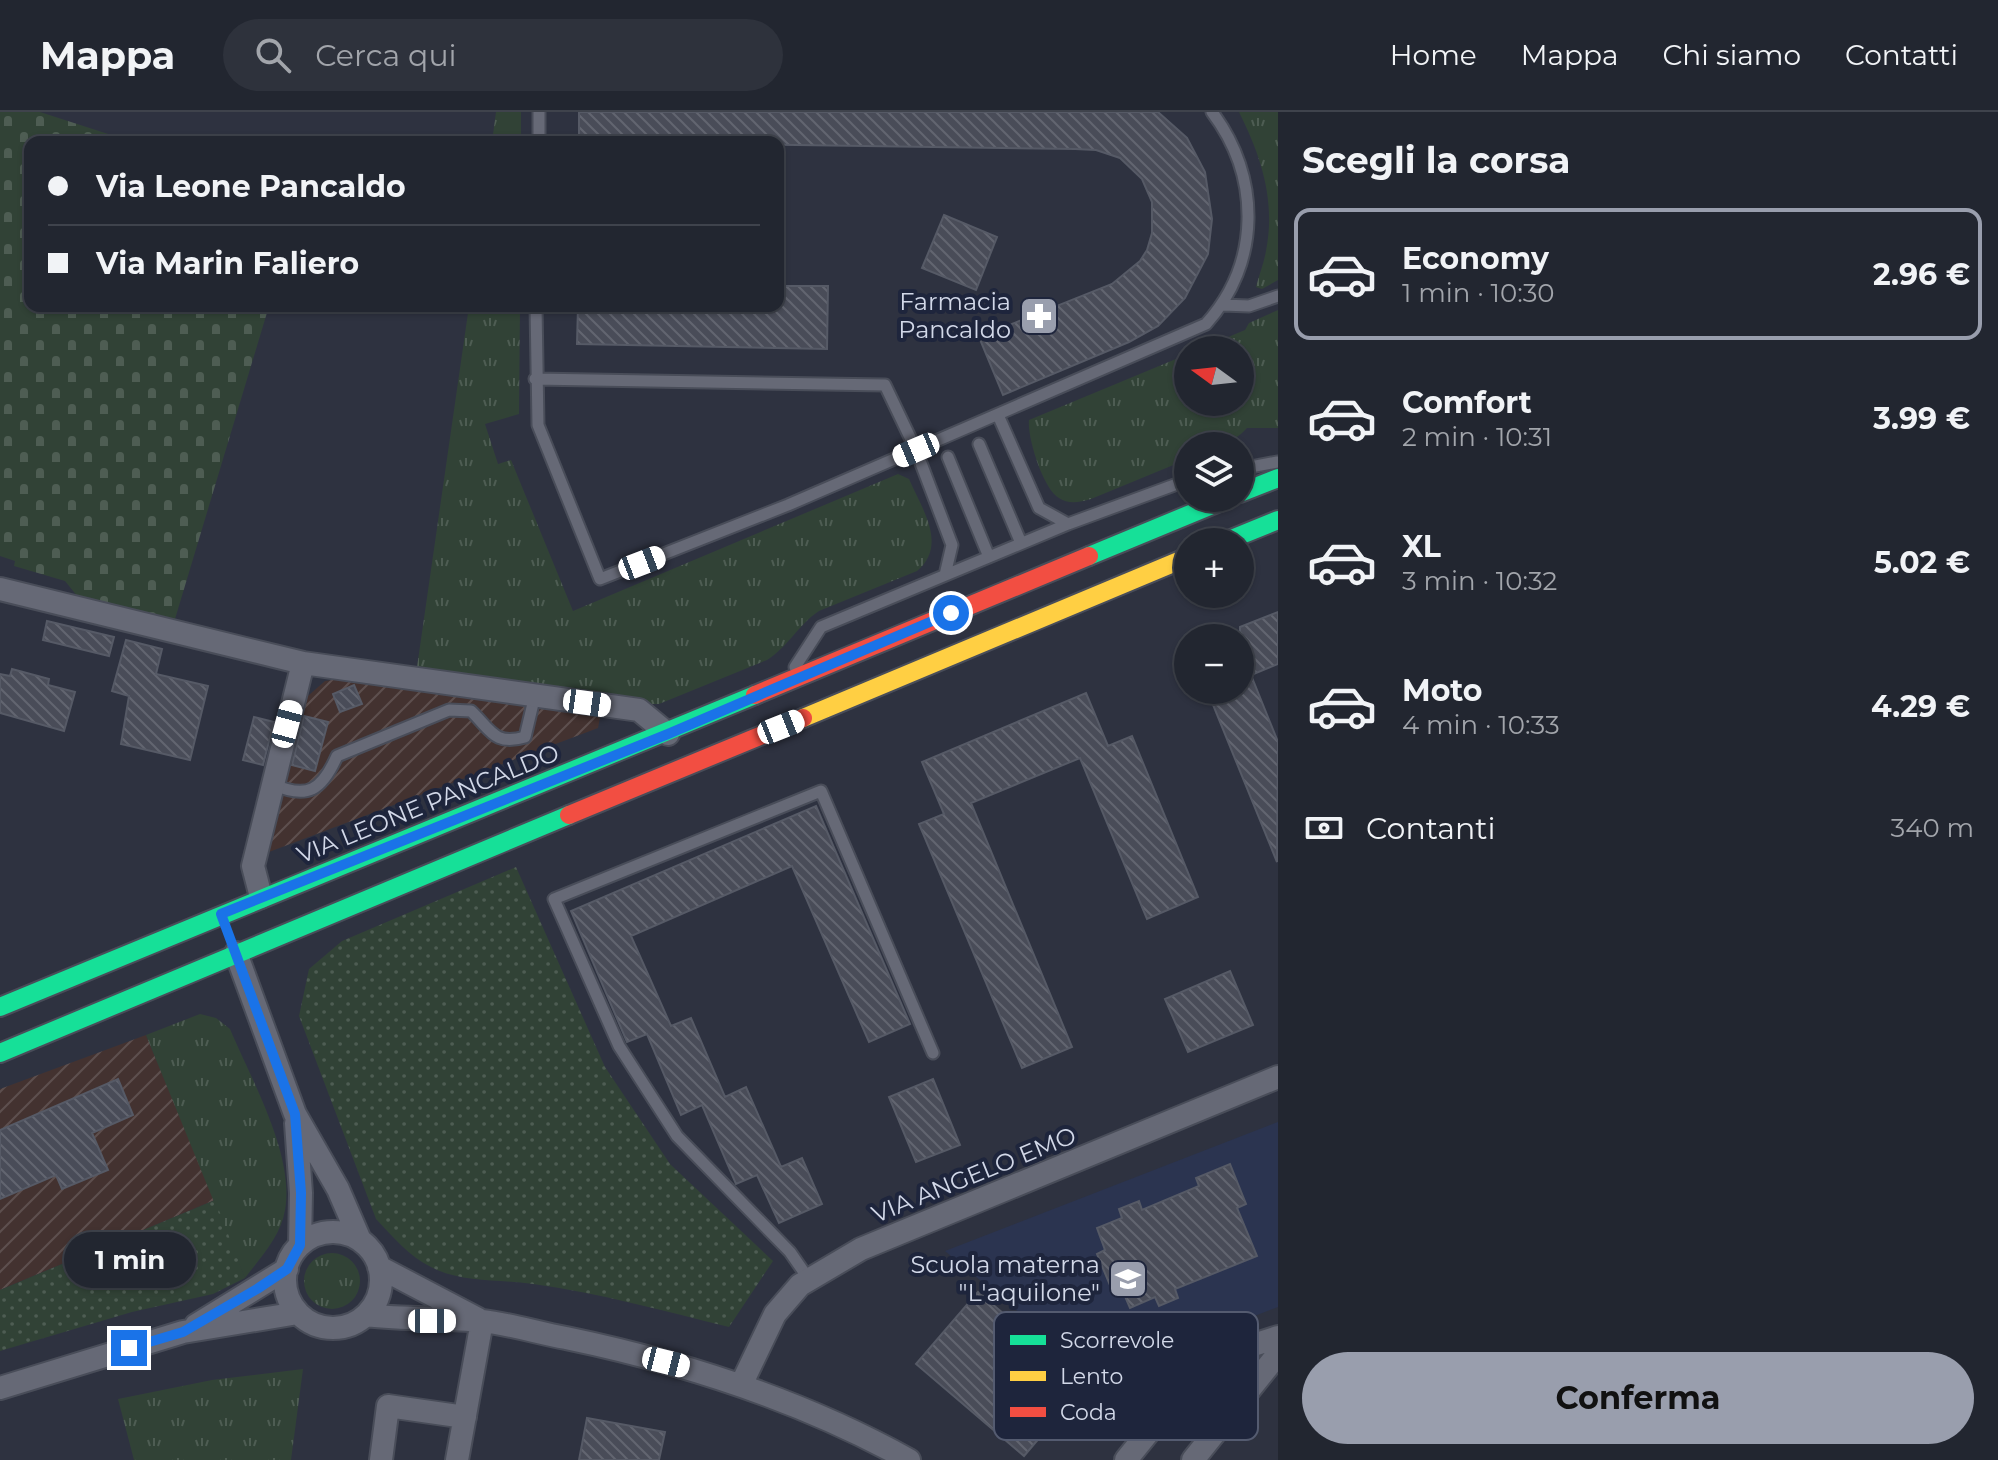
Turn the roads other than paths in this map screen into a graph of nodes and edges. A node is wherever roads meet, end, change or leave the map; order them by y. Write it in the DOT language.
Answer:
graph roads {
  1 [pos="539,112"];
  2 [pos="1212,112"];
  3 [pos="539,136"];
  4 [pos="1278,296"];
  5 [pos="1223,305"];
  6 [pos="536,312"];
  7 [pos="535,379"];
  8 [pos="998,415"];
  9 [pos="979,444"];
  10 [pos="916,450"];
  11 [pos="948,457"];
  12 [pos="1278,462"];
  13 [pos="1254,466"];
  14 [pos="1278,478"];
  15 [pos="1174,485"];
  16 [pos="1254,487"];
  17 [pos="1195,512"];
  18 [pos="1278,520"];
  19 [pos="1068,524"];
  20 [pos="1254,530"];
  21 [pos="1021,543"];
  22 [pos="989,557"];
  23 [pos="1174,563"];
  24 [pos="945,575"];
  25 [pos="0,589"];
  26 [pos="303,663"];
  27 [pos="785,682"];
  28 [pos="535,695"];
  29 [pos="668,734"];
  30 [pos="272,784"];
  31 [pos="261,897"];
  32 [pos="229,934"];
  33 [pos="0,1007"];
  34 [pos="0,1053"];
  35 [pos="933,1053"];
  36 [pos="1278,1077"];
  37 [pos="295,1114"];
  38 [pos="360,1240"];
  39 [pos="300,1245"];
  40 [pos="379,1267"];
  41 [pos="287,1269"];
  42 [pos="808,1278"];
  43 [pos="298,1313"];
  44 [pos="367,1315"];
  45 [pos="482,1321"];
  46 [pos="183,1332"];
  47 [pos="1278,1337"];
  48 [pos="1258,1343"];
  49 [pos="1278,1354"];
  50 [pos="1258,1379"];
  51 [pos="742,1383"];
  52 [pos="0,1388"];
  53 [pos="465,1417"];
  54 [pos="1142,1440"];
  55 [pos="1209,1440"];
  56 [pos="381,1460"];
  57 [pos="457,1460"];
  58 [pos="909,1460"];
  59 [pos="1126,1460"];
  60 [pos="1193,1460"];
  1 -- 3 [label="lane"];
  2 -- 5 [label="lane"];
  4 -- 5 [label="lane"];
  5 -- 8 [label="lane"];
  6 -- 7 [label="lane"];
  7 -- 10 [label="lane"];
  7 -- 10 [label="lane"];
  8 -- 10 [label="lane"];
  8 -- 19 [label="lane"];
  9 -- 21 [label="lane"];
  10 -- 24 [label="lane"];
  11 -- 22 [label="lane"];
  12 -- 13 [label="lane"];
  14 -- 16 [label="main road"];
  15 -- 19 [label="lane"];
  17 -- 27 [label="main road, VIA LEONE PANCALDO"];
  18 -- 20 [label="main road"];
  19 -- 21 [label="lane"];
  21 -- 22 [label="lane"];
  22 -- 24 [label="lane"];
  23 -- 32 [label="main road, VIA LEONE PANCALDO"];
  24 -- 27 [label="lane"];
  25 -- 26 [label="street"];
  26 -- 28 [label="street"];
  26 -- 30 [label="street"];
  27 -- 29 [label="main road, VIA LEONE PANCALDO"];
  28 -- 29 [label="street"];
  28 -- 30 [label="lane"];
  29 -- 31 [label="main road, VIA LEONE PANCALDO"];
  30 -- 31 [label="street"];
  31 -- 32 [label="main road, VIA LEONE PANCALDO"];
  32 -- 33 [label="main road, VIA LEONE PANCALDO"];
  32 -- 34 [label="main road, VIA LEONE PANCALDO"];
  32 -- 37 [label="street"];
  35 -- 42 [label="lane"];
  36 -- 42 [label="street, VIA ANGELO EMO"];
  37 -- 38 [label="street"];
  37 -- 39 [label="street"];
  38 -- 39 [label="street"];
  38 -- 40 [label="street"];
  39 -- 41 [label="street"];
  40 -- 44 [label="street"];
  40 -- 45 [label="street"];
  41 -- 43 [label="street"];
  41 -- 46 [label="street"];
  42 -- 51 [label="street, VIA ANGELO EMO"];
  43 -- 44 [label="street"];
  43 -- 46 [label="street"];
  44 -- 45 [label="street"];
  45 -- 51 [label="street"];
  45 -- 53 [label="street"];
  46 -- 52 [label="street"];
  47 -- 48 [label="street"];
  49 -- 50 [label="street"];
  51 -- 58 [label="street"];
  53 -- 56 [label="street"];
  53 -- 57 [label="street"];
  54 -- 59 [label="street"];
  55 -- 60 [label="street"];
}
